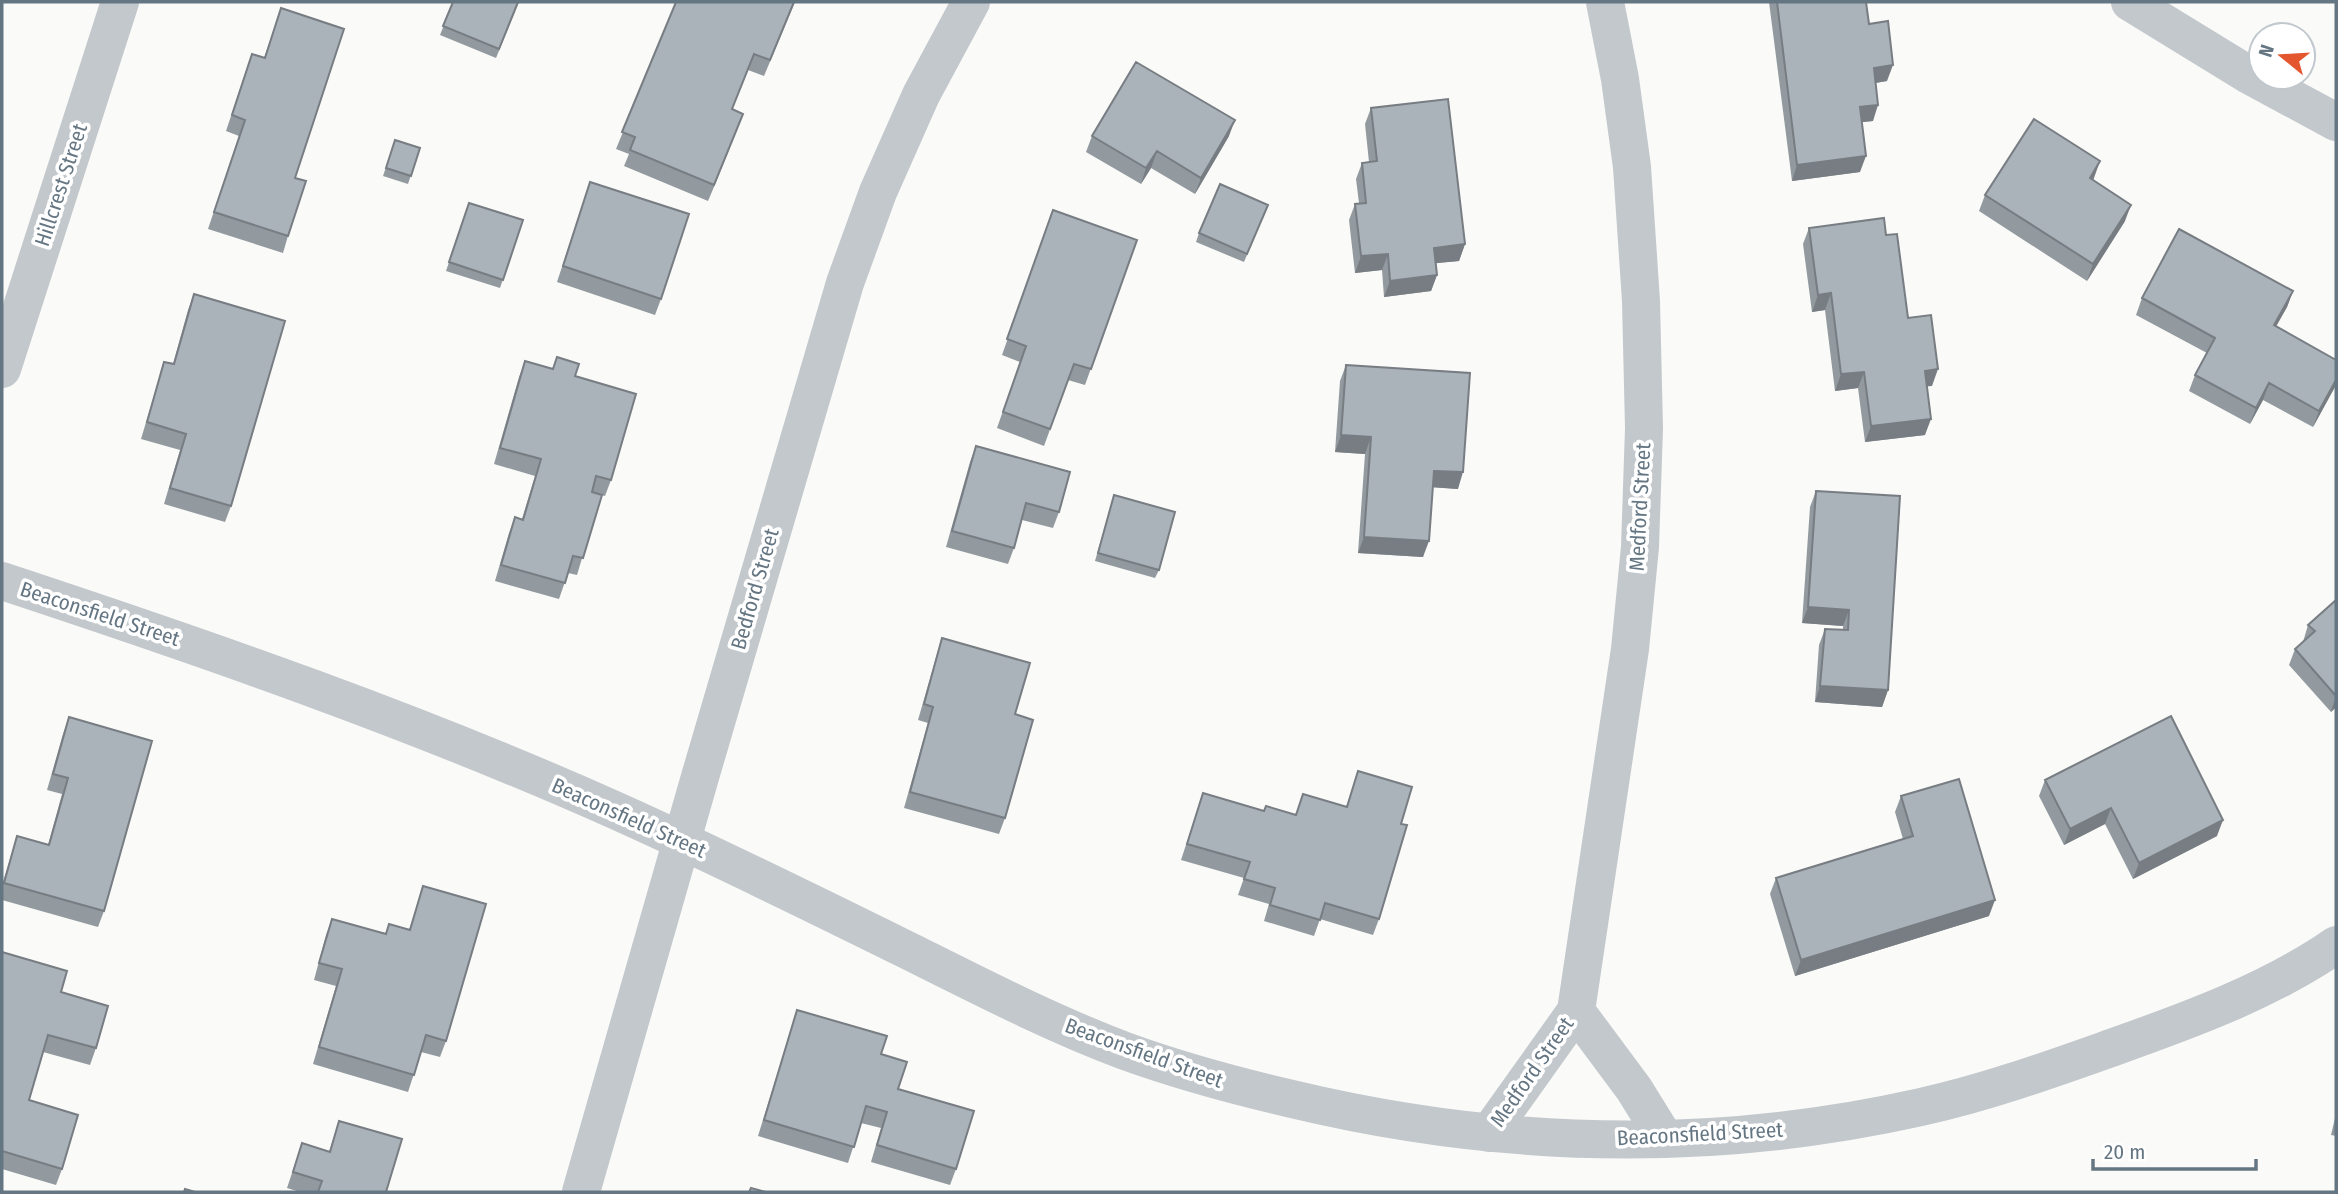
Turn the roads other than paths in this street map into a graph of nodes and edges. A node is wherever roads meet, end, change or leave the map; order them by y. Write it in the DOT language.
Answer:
graph roads {
  1 [pos="120,2"];
  2 [pos="971,2"];
  3 [pos="1605,2"];
  4 [pos="2130,2"];
  5 [pos="2336,122"];
  6 [pos="2,369"];
  7 [pos="2,581"];
  8 [pos="682,841"];
  9 [pos="2336,945"];
  10 [pos="1576,1011"];
  11 [pos="1489,1133"];
  12 [pos="1665,1139"];
  13 [pos="581,1192"];
  1 -- 6 [label="street, Hillcrest Street"];
  2 -- 8 [label="street, Bedford Street"];
  3 -- 10 [label="street, Medford Street"];
  4 -- 5 [label="street"];
  7 -- 8 [label="street, Beaconsfield Street"];
  8 -- 11 [label="street, Beaconsfield Street"];
  8 -- 13 [label="street, Bedford Street"];
  9 -- 12 [label="street, Beaconsfield Street"];
  10 -- 11 [label="street, Medford Street"];
  10 -- 12 [label="street, Medford Street"];
  11 -- 12 [label="street, Beaconsfield Street"];
}
